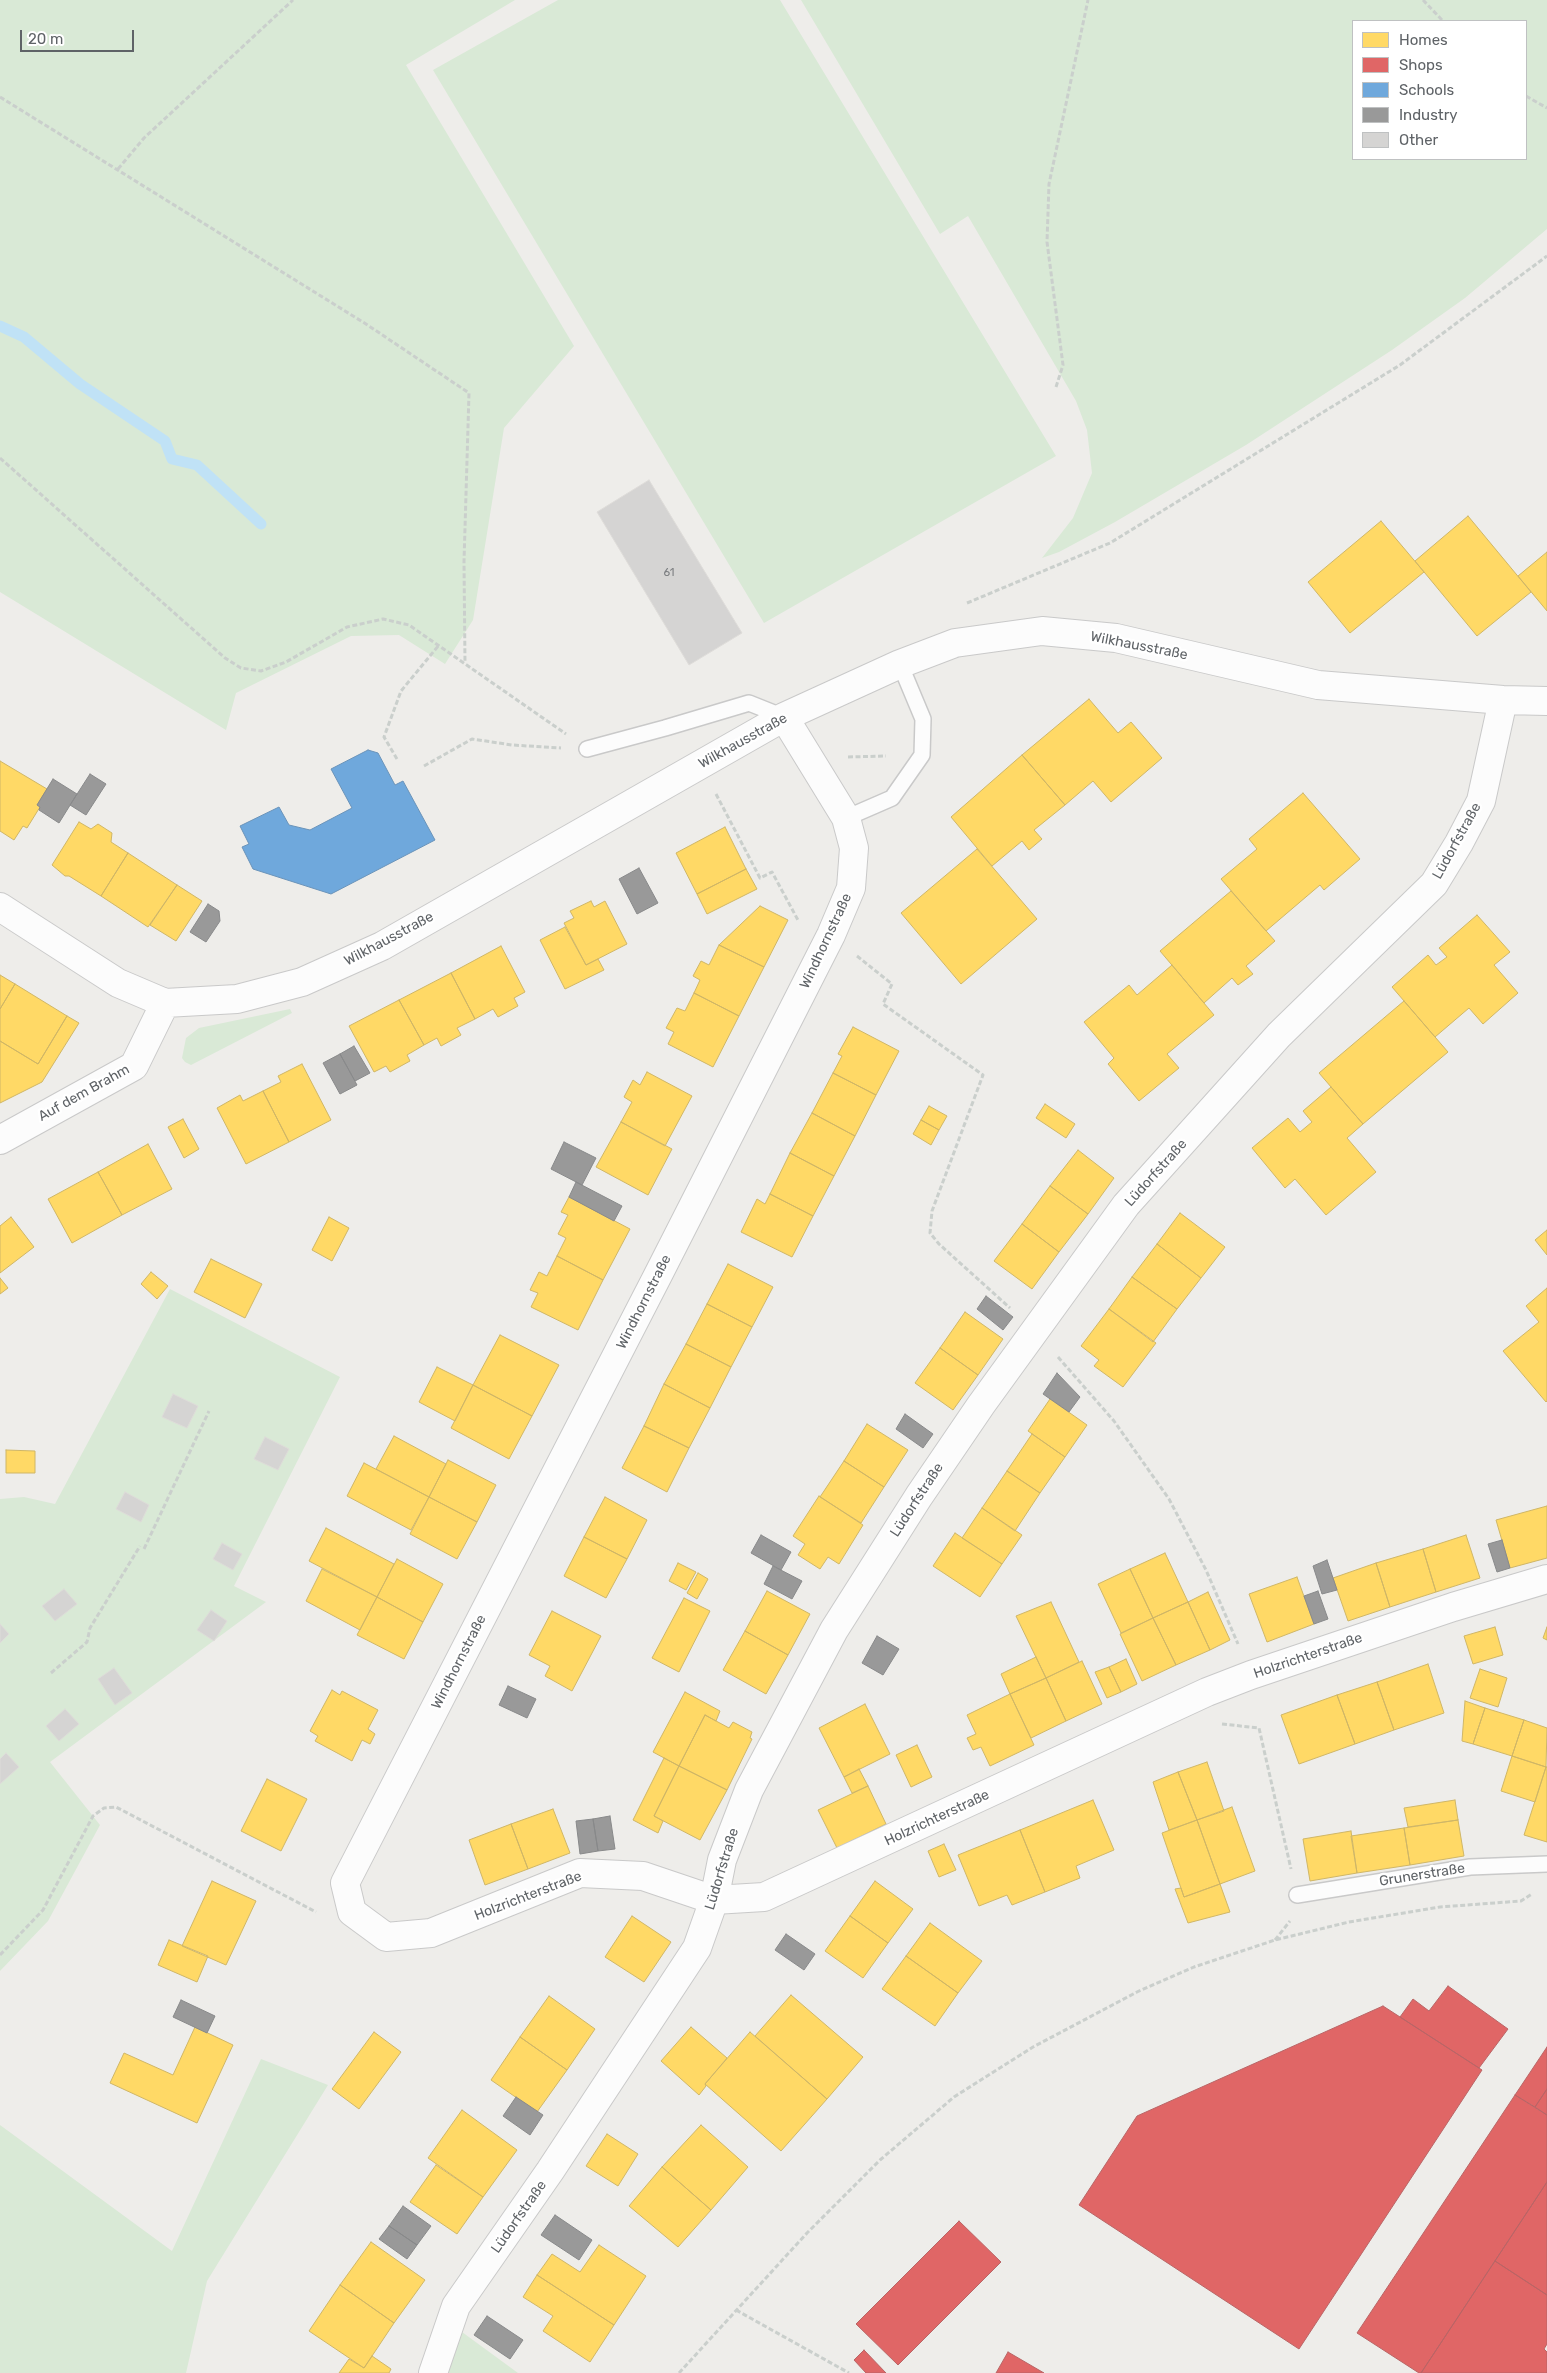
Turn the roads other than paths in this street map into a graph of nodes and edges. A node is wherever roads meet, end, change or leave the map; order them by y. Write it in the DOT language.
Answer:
graph roads {
  1 [pos="900,664"];
  2 [pos="1503,700"];
  3 [pos="1547,701"];
  4 [pos="784,717"];
  5 [pos="587,749"];
  6 [pos="846,818"];
  7 [pos="0,907"];
  8 [pos="165,1003"];
  9 [pos="0,1140"];
  10 [pos="1547,1579"];
  11 [pos="1547,1864"];
  12 [pos="345,1882"];
  13 [pos="1297,1895"];
  14 [pos="714,1900"];
  15 [pos="433,2373"];
  1 -- 2 [label="street, Wilkhausstraße"];
  1 -- 4 [label="street, Wilkhausstraße"];
  1 -- 6 [label="lane"];
  2 -- 3 [label="street, Wilkhausstraße"];
  2 -- 14 [label="street, Lüdorfstraße"];
  4 -- 5 [label="lane"];
  4 -- 6 [label="street, Windhornstraße"];
  4 -- 8 [label="street, Wilkhausstraße"];
  6 -- 12 [label="street, Windhornstraße"];
  7 -- 8 [label="street, Wilkhausstraße"];
  8 -- 9 [label="street, Auf dem Brahm"];
  10 -- 14 [label="street, Holzrichterstraße"];
  11 -- 13 [label="lane, Grunerstraße"];
  12 -- 14 [label="street, Holzrichterstraße"];
  14 -- 15 [label="street, Lüdorfstraße"];
}
